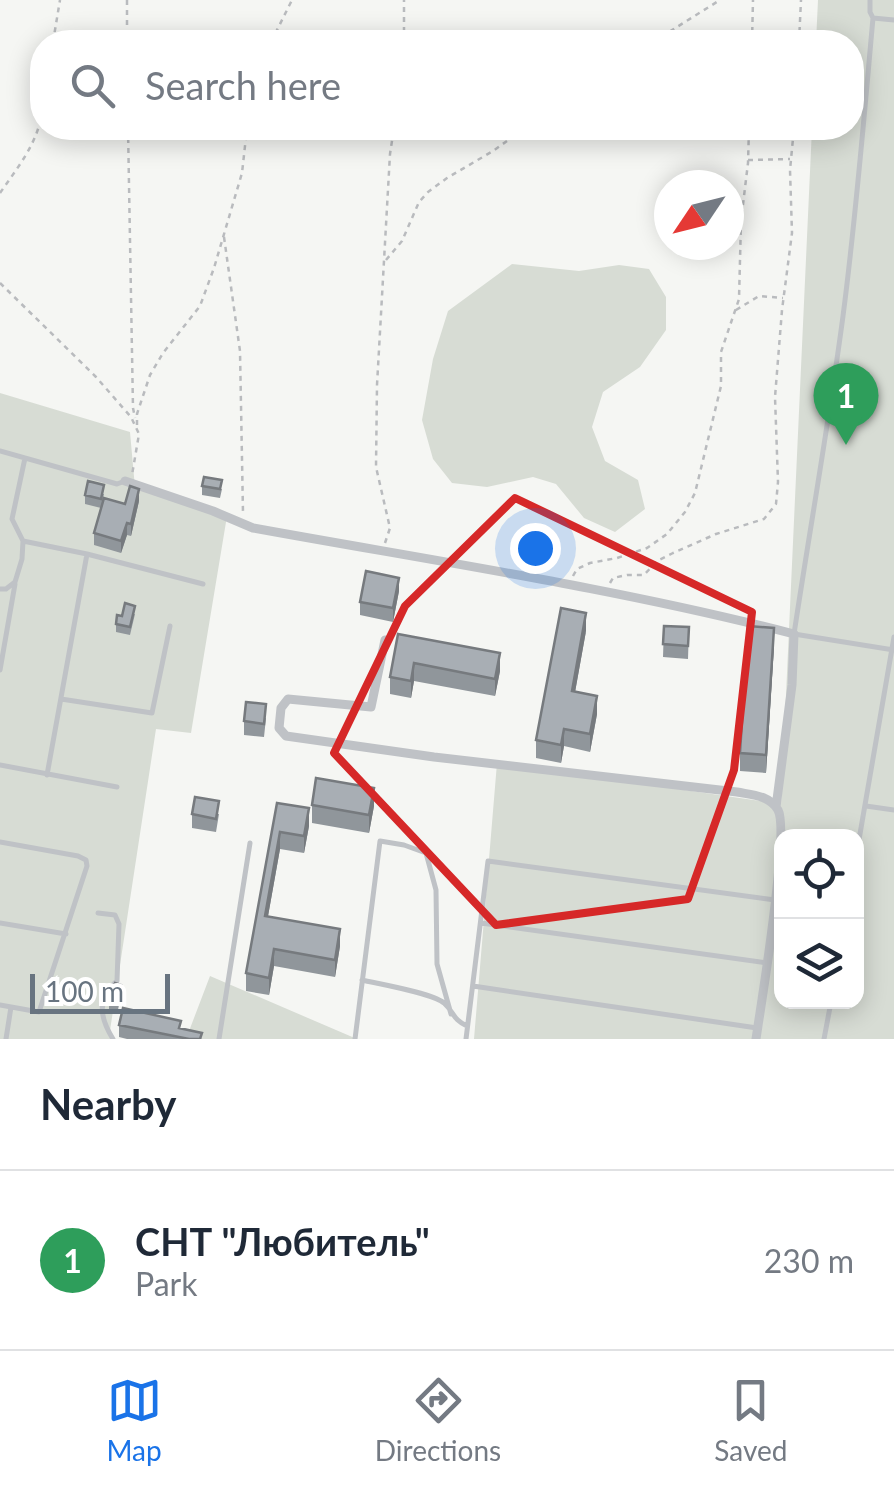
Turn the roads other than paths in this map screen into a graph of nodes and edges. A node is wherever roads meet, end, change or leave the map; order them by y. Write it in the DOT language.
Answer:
graph roads {
  1 [pos="870,0"];
  2 [pos="873,18"];
  3 [pos="894,20"];
  4 [pos="864,120"];
  5 [pos="862,140"];
  6 [pos="0,451"];
  7 [pos="25,458"];
  8 [pos="128,482"];
  9 [pos="23,541"];
  10 [pos="87,554"];
  11 [pos="15,582"];
  12 [pos="202,584"];
  13 [pos="0,589"];
  14 [pos="170,626"];
  15 [pos="794,634"];
  16 [pos="894,637"];
  17 [pos="385,640"];
  18 [pos="893,650"];
  19 [pos="0,670"];
  20 [pos="61,700"];
  21 [pos="0,765"];
  22 [pos="48,775"];
  23 [pos="117,787"];
  24 [pos="866,806"];
  25 [pos="776,807"];
  26 [pos="894,810"];
  27 [pos="782,829"];
  28 [pos="861,829"];
  29 [pos="0,842"];
  30 [pos="250,843"];
  31 [pos="774,900"];
  32 [pos="774,907"];
  33 [pos="98,914"];
  34 [pos="481,922"];
  35 [pos="0,924"];
  36 [pos="66,934"];
  37 [pos="766,963"];
  38 [pos="362,980"];
  39 [pos="472,986"];
  40 [pos="0,1005"];
  41 [pos="12,1007"];
  42 [pos="830,1009"];
  43 [pos="451,1014"];
  44 [pos="468,1026"];
  45 [pos="756,1034"];
  46 [pos="6,1039"];
  47 [pos="113,1039"];
  48 [pos="219,1039"];
  49 [pos="355,1039"];
  50 [pos="466,1039"];
  51 [pos="824,1039"];
  1 -- 2 [label="lane"];
  2 -- 3 [label="lane"];
  2 -- 4 [label="lane"];
  5 -- 15 [label="lane"];
  6 -- 7 [label="lane"];
  7 -- 8 [label="lane"];
  7 -- 9 [label="lane"];
  8 -- 15 [label="street"];
  9 -- 10 [label="lane"];
  9 -- 11 [label="lane"];
  10 -- 12 [label="lane"];
  10 -- 20 [label="lane"];
  11 -- 13 [label="lane"];
  11 -- 19 [label="lane"];
  14 -- 20 [label="lane"];
  15 -- 18 [label="lane"];
  15 -- 25 [label="street"];
  16 -- 18 [label="lane"];
  17 -- 25 [label="street"];
  18 -- 24 [label="lane"];
  20 -- 22 [label="lane"];
  21 -- 22 [label="lane"];
  22 -- 23 [label="lane"];
  24 -- 26 [label="lane"];
  24 -- 28 [label="lane"];
  25 -- 27 [label="street"];
  29 -- 36 [label="lane"];
  30 -- 48 [label="lane"];
  31 -- 34 [label="lane"];
  32 -- 37 [label="street"];
  33 -- 47 [label="lane"];
  34 -- 37 [label="lane"];
  34 -- 39 [label="lane"];
  35 -- 36 [label="lane"];
  36 -- 41 [label="lane"];
  37 -- 45 [label="street"];
  38 -- 43 [label="lane"];
  38 -- 43 [label="lane"];
  38 -- 49 [label="lane"];
  39 -- 44 [label="lane"];
  39 -- 45 [label="lane"];
  40 -- 41 [label="lane"];
  41 -- 46 [label="lane"];
  42 -- 51 [label="lane"];
  43 -- 44 [label="lane"];
  44 -- 50 [label="lane"];
}
